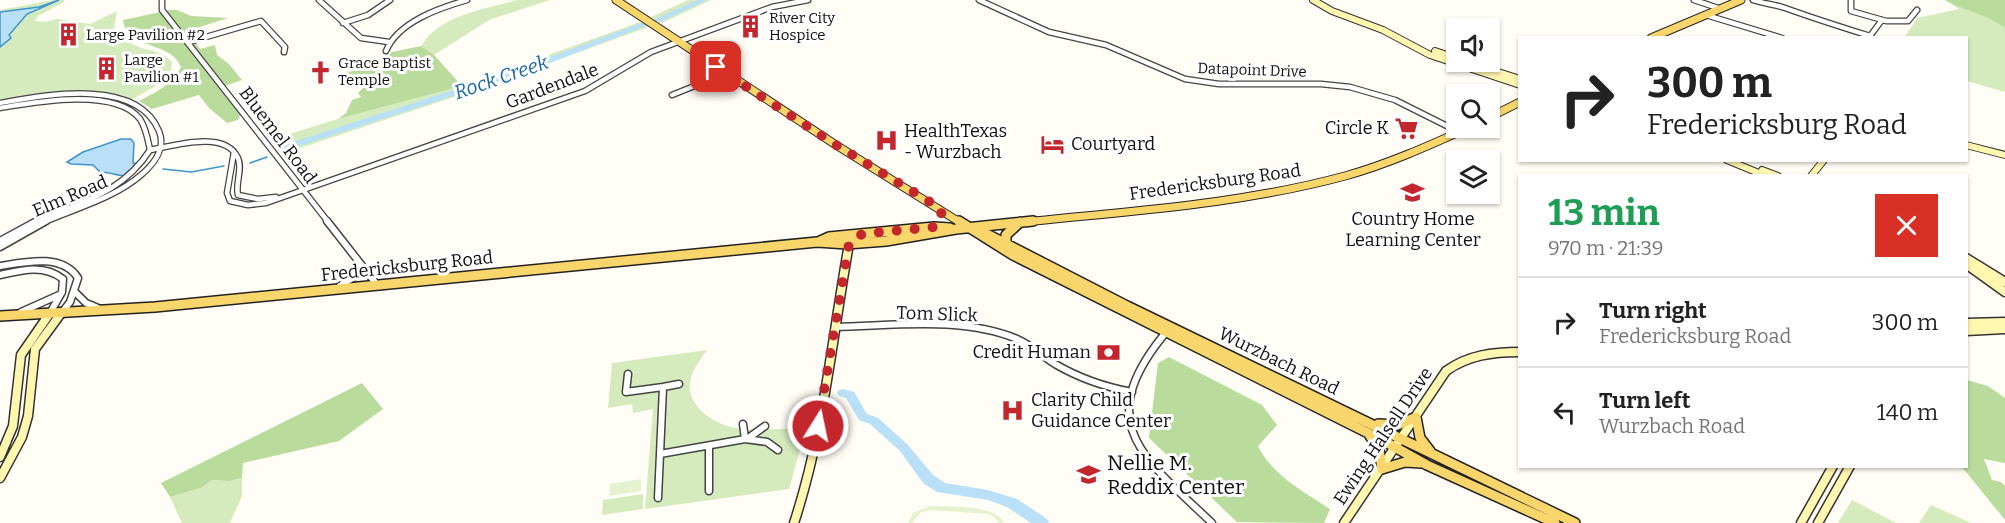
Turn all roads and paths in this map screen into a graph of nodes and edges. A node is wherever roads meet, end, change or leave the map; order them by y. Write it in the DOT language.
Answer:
graph roads {
  1 [pos="162,0"];
  2 [pos="331,0"];
  3 [pos="390,0"];
  4 [pos="467,0"];
  5 [pos="616,0"];
  6 [pos="808,0"];
  7 [pos="979,0"];
  8 [pos="1313,0"];
  9 [pos="1694,0"];
  10 [pos="1741,0"];
  11 [pos="1753,0"];
  12 [pos="320,1"];
  13 [pos="1851,1"];
  14 [pos="1721,9"];
  15 [pos="1917,10"];
  16 [pos="1707,14"];
  17 [pos="1882,20"];
  18 [pos="261,21"];
  19 [pos="343,23"];
  20 [pos="1733,23"];
  21 [pos="1383,30"];
  22 [pos="1664,35"];
  23 [pos="1775,36"];
  24 [pos="1870,36"];
  25 [pos="678,41"];
  26 [pos="189,42"];
  27 [pos="389,42"];
  28 [pos="386,51"];
  29 [pos="284,52"];
  30 [pos="1446,55"];
  31 [pos="1488,72"];
  32 [pos="1491,72"];
  33 [pos="726,73"];
  34 [pos="1518,83"];
  35 [pos="1518,83"];
  36 [pos="1518,83"];
  37 [pos="672,95"];
  38 [pos="0,103"];
  39 [pos="1518,103"];
  40 [pos="0,108"];
  41 [pos="1500,112"];
  42 [pos="1446,126"];
  43 [pos="1446,138"];
  44 [pos="1968,146"];
  45 [pos="162,148"];
  46 [pos="150,150"];
  47 [pos="234,152"];
  48 [pos="2005,155"];
  49 [pos="1731,162"];
  50 [pos="1743,162"];
  51 [pos="1822,162"];
  52 [pos="1761,174"];
  53 [pos="1773,174"];
  54 [pos="1813,174"];
  55 [pos="301,189"];
  56 [pos="281,197"];
  57 [pos="940,208"];
  58 [pos="1020,222"];
  59 [pos="934,227"];
  60 [pos="970,227"];
  61 [pos="956,229"];
  62 [pos="862,234"];
  63 [pos="0,241"];
  64 [pos="818,242"];
  65 [pos="1006,243"];
  66 [pos="849,244"];
  67 [pos="0,247"];
  68 [pos="1968,259"];
  69 [pos="1968,265"];
  70 [pos="0,266"];
  71 [pos="361,266"];
  72 [pos="0,275"];
  73 [pos="2005,282"];
  74 [pos="378,286"];
  75 [pos="74,291"];
  76 [pos="332,291"];
  77 [pos="2005,292"];
  78 [pos="61,294"];
  79 [pos="103,310"];
  80 [pos="62,312"];
  81 [pos="50,313"];
  82 [pos="5,316"];
  83 [pos="2005,322"];
  84 [pos="1968,323"];
  85 [pos="835,327"];
  86 [pos="2005,329"];
  87 [pos="1168,330"];
  88 [pos="1968,332"];
  89 [pos="1518,352"];
  90 [pos="32,368"];
  91 [pos="18,372"];
  92 [pos="628,374"];
  93 [pos="679,384"];
  94 [pos="663,387"];
  95 [pos="1132,392"];
  96 [pos="1416,417"];
  97 [pos="743,424"];
  98 [pos="765,426"];
  99 [pos="1365,426"];
  100 [pos="745,439"];
  101 [pos="1399,444"];
  102 [pos="709,447"];
  103 [pos="778,450"];
  104 [pos="660,454"];
  105 [pos="1433,454"];
  106 [pos="0,457"];
  107 [pos="1427,465"];
  108 [pos="1832,468"];
  109 [pos="1849,468"];
  110 [pos="1382,469"];
  111 [pos="0,478"];
  112 [pos="709,491"];
  113 [pos="658,498"];
  114 [pos="794,523"];
  115 [pos="1212,523"];
  116 [pos="1344,523"];
  117 [pos="1555,523"];
  118 [pos="1575,523"];
  119 [pos="1801,523"];
  120 [pos="1818,523"];
  1 -- 26 [label="street, Bluemel Road"];
  2 -- 12 [label="street"];
  3 -- 19 [label="street"];
  4 -- 27 [label="street"];
  5 -- 25 [label="main road, Wurzbach Road"];
  6 -- 25 [label="street, Gardendale"];
  7 -- 42 [label="street, Datapoint Drive"];
  8 -- 21 [label="street"];
  9 -- 14 [label="street"];
  10 -- 14 [label="main road"];
  11 -- 24 [label="street"];
  12 -- 19 [label="street"];
  13 -- 17 [label="street"];
  14 -- 16 [label="main road"];
  15 -- 17 [label="street"];
  16 -- 20 [label="street"];
  16 -- 22 [label="main road"];
  17 -- 24 [label="street"];
  18 -- 26 [label="street"];
  18 -- 29 [label="street"];
  19 -- 27 [label="street"];
  20 -- 23 [label="street"];
  21 -- 30 [label="street"];
  21 -- 34 [label="street"];
  25 -- 33 [label="main road, Wurzbach Road"];
  25 -- 55 [label="street, Gardendale"];
  26 -- 55 [label="street, Bluemel Road"];
  27 -- 28 [label="street"];
  31 -- 35 [label="street"];
  32 -- 36 [label="street"];
  33 -- 37 [label="street"];
  33 -- 57 [label="main road, Wurzbach Road"];
  38 -- 45 [label="street"];
  39 -- 41 [label="main road"];
  40 -- 46 [label="street"];
  43 -- 58 [label="main road, Fredericksburg Road"];
  44 -- 48 [label="street"];
  45 -- 46 [label="street"];
  45 -- 47 [label="street"];
  45 -- 67 [label="street, Elm Road"];
  46 -- 63 [label="street, Elm Road"];
  47 -- 56 [label="street"];
  47 -- 56 [label="street"];
  49 -- 52 [label="street"];
  50 -- 53 [label="street"];
  51 -- 54 [label="street"];
  55 -- 56 [label="street, Gardendale"];
  55 -- 71 [label="street, Bluemel Road"];
  57 -- 59 [label="main road"];
  57 -- 60 [label="main road, Wurzbach Road"];
  58 -- 60 [label="main road, Fredericksburg Road"];
  58 -- 65 [label="main road"];
  59 -- 61 [label="main road, Fredericksburg Road"];
  59 -- 62 [label="main road, Fredericksburg Road"];
  60 -- 61 [label="main road, Fredericksburg Road"];
  60 -- 65 [label="main road, Wurzbach Road"];
  60 -- 87 [label="main road, Wurzbach Road"];
  61 -- 66 [label="main road, Fredericksburg Road"];
  62 -- 64 [label="main road, Fredericksburg Road"];
  62 -- 66 [label="main road"];
  64 -- 66 [label="main road, Fredericksburg Road"];
  64 -- 74 [label="main road, Fredericksburg Road"];
  65 -- 87 [label="main road, Wurzbach Road"];
  66 -- 85 [label="street"];
  68 -- 73 [label="street"];
  69 -- 77 [label="street"];
  70 -- 75 [label="street"];
  71 -- 74 [label="street, Bluemel Road"];
  71 -- 76 [label="street"];
  72 -- 78 [label="street"];
  74 -- 76 [label="main road, Fredericksburg Road"];
  75 -- 79 [label="street"];
  75 -- 80 [label="street"];
  76 -- 79 [label="main road, Fredericksburg Road"];
  78 -- 81 [label="street"];
  78 -- 82 [label="street"];
  79 -- 80 [label="main road, Fredericksburg Road"];
  80 -- 81 [label="main road, Fredericksburg Road"];
  80 -- 90 [label="street"];
  81 -- 82 [label="main road, Fredericksburg Road"];
  81 -- 91 [label="street"];
  83 -- 84 [label="street"];
  85 -- 95 [label="street, Tom Slick"];
  85 -- 114 [label="street"];
  86 -- 88 [label="street"];
  87 -- 95 [label="street"];
  87 -- 99 [label="main road, Wurzbach Road"];
  89 -- 96 [label="street, Ewing Halsell Drive"];
  90 -- 91 [label="street"];
  90 -- 111 [label="street"];
  91 -- 106 [label="street"];
  92 -- 94 [label="street"];
  93 -- 94 [label="street"];
  94 -- 104 [label="street"];
  95 -- 115 [label="street"];
  96 -- 99 [label="main road"];
  96 -- 101 [label="street, Ewing Halsell Drive"];
  96 -- 105 [label="main road"];
  97 -- 100 [label="street"];
  98 -- 100 [label="street"];
  99 -- 101 [label="main road, Wurzbach Road"];
  99 -- 110 [label="main road"];
  100 -- 102 [label="street"];
  100 -- 103 [label="street"];
  101 -- 105 [label="main road, Wurzbach Road"];
  101 -- 107 [label="main road, Wurzbach Road"];
  101 -- 110 [label="street, Ewing Halsell Drive"];
  102 -- 104 [label="street"];
  102 -- 112 [label="street"];
  104 -- 113 [label="street"];
  105 -- 118 [label="main road, Wurzbach Road"];
  107 -- 110 [label="main road"];
  107 -- 117 [label="main road, Wurzbach Road"];
  108 -- 119 [label="street"];
  109 -- 120 [label="street"];
  110 -- 116 [label="street, Ewing Halsell Drive"];
}
